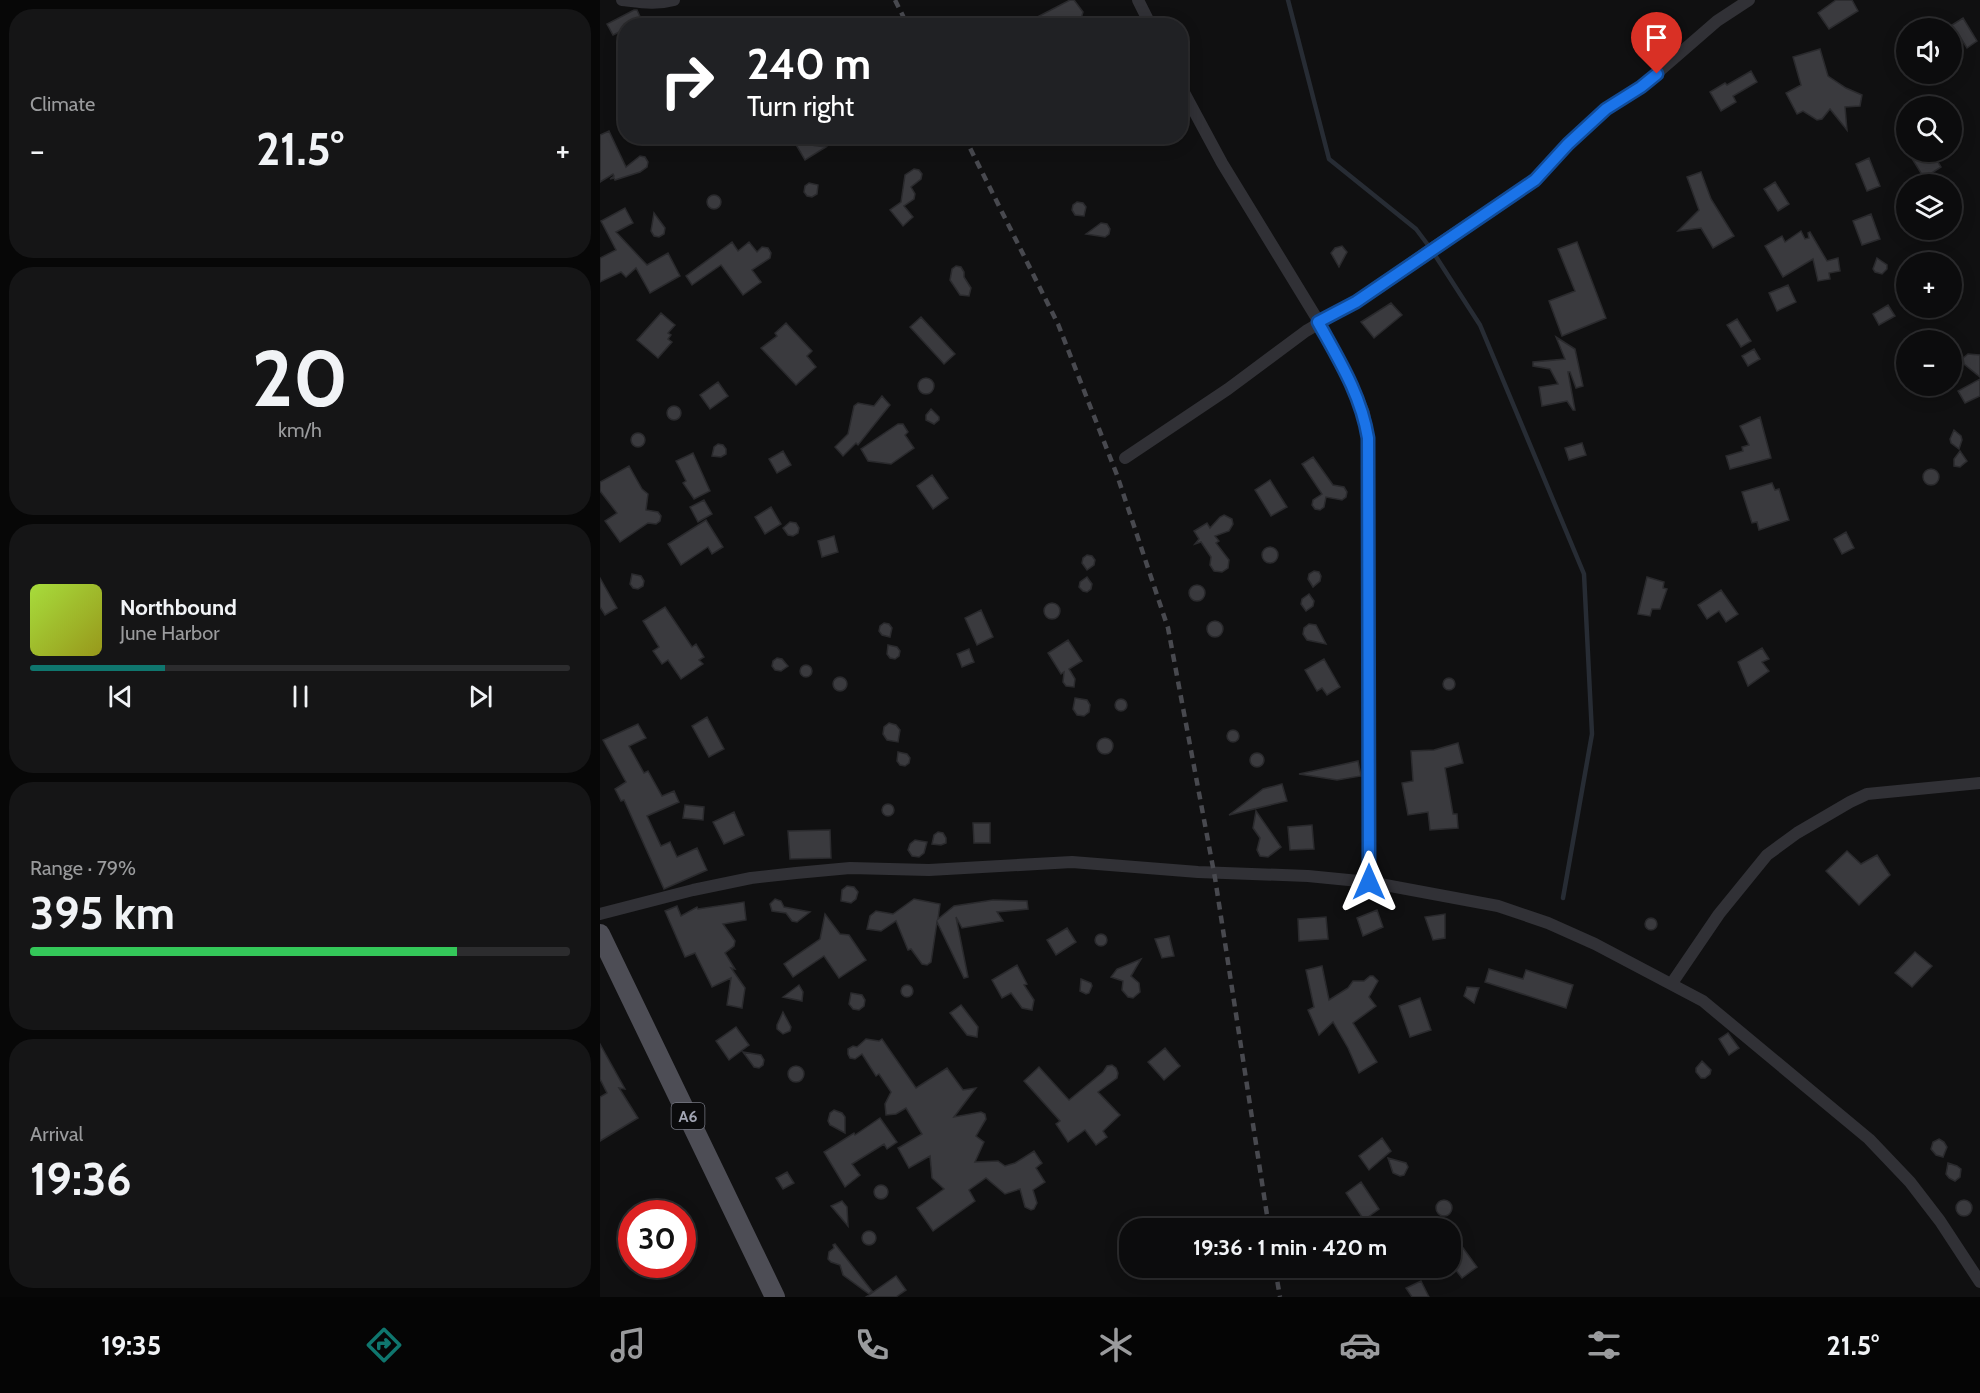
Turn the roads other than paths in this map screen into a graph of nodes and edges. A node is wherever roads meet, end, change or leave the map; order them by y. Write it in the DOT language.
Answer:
graph roads {
  1 [pos="622,0"];
  2 [pos="674,0"];
  3 [pos="1138,0"];
  4 [pos="1749,0"];
  5 [pos="1147,18"];
  6 [pos="1188,100"];
  7 [pos="1318,322"];
  8 [pos="1125,458"];
  9 [pos="1980,783"];
  10 [pos="1369,882"];
  11 [pos="600,914"];
  12 [pos="600,934"];
  13 [pos="1672,983"];
  14 [pos="1980,1282"];
  15 [pos="776,1297"];
  1 -- 2 [label="street"];
  3 -- 5 [label="street"];
  4 -- 7 [label="street"];
  6 -- 7 [label="street"];
  7 -- 8 [label="street"];
  7 -- 10 [label="street"];
  9 -- 13 [label="street"];
  10 -- 11 [label="street"];
  10 -- 13 [label="street"];
  12 -- 15 [label="main road, A6"];
  13 -- 14 [label="street"];
}
